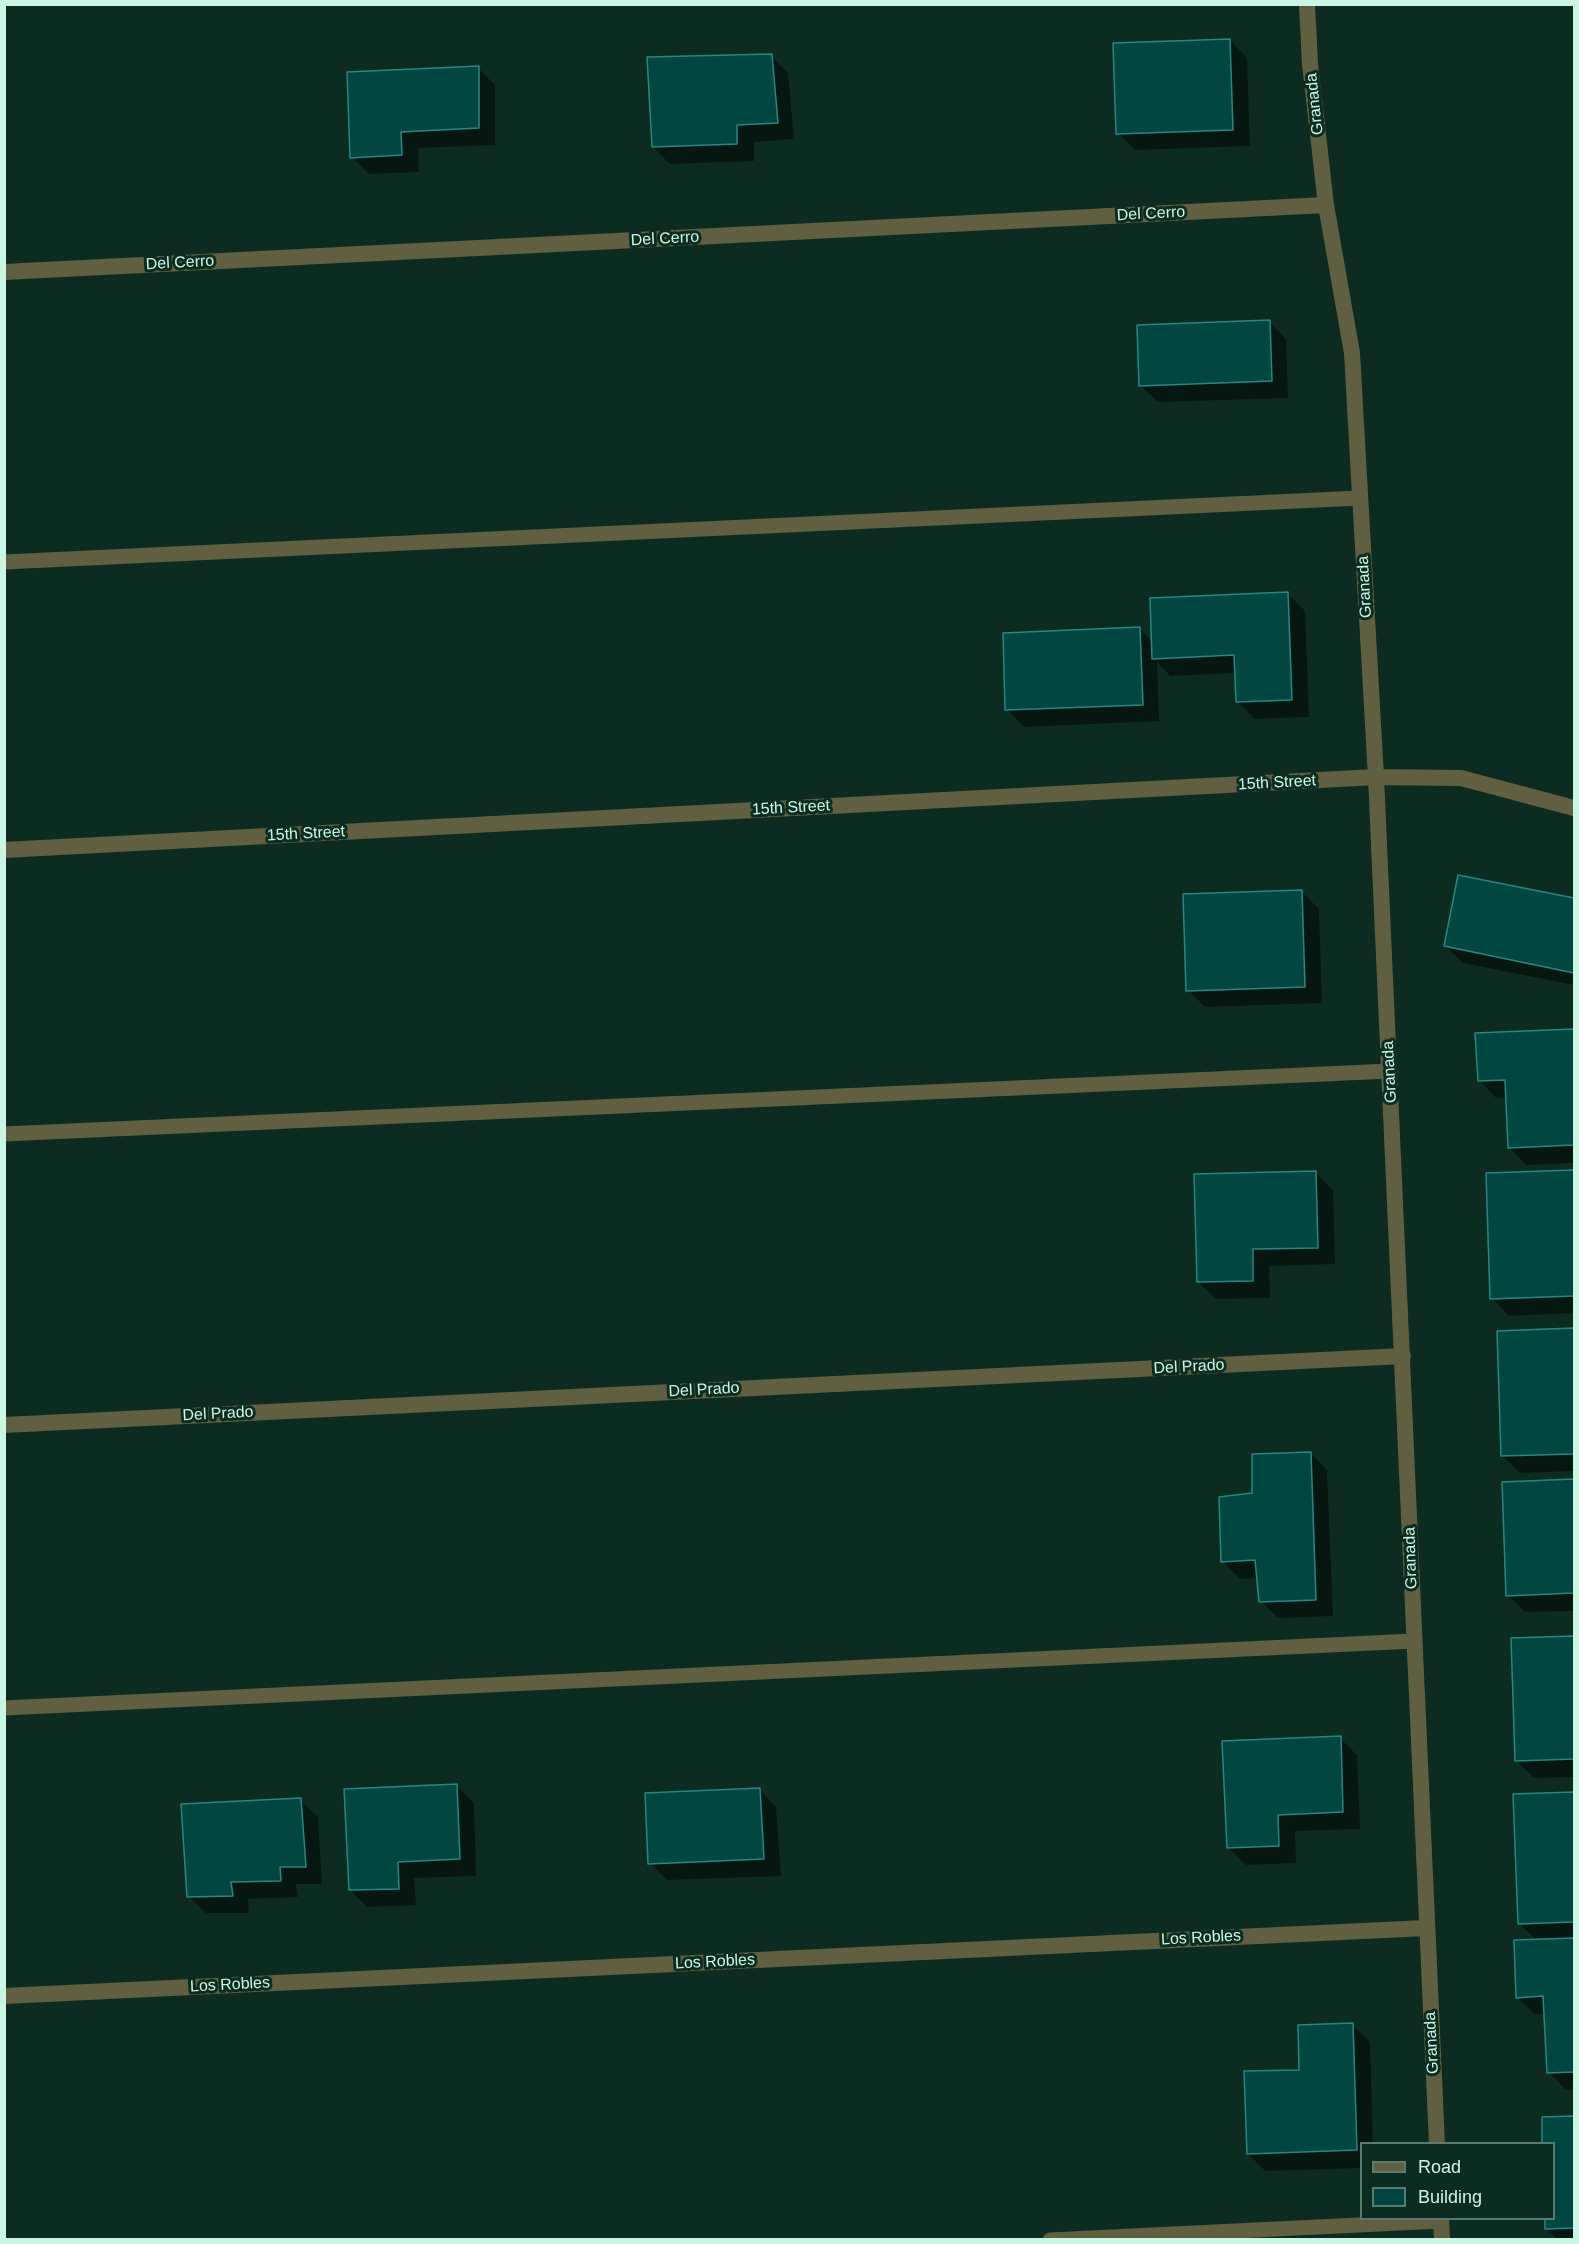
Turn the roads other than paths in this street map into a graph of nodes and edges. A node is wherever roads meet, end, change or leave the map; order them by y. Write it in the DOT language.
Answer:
graph roads {
  1 [pos="1307,4"];
  2 [pos="1326,205"];
  3 [pos="4,272"];
  4 [pos="1360,498"];
  5 [pos="4,562"];
  6 [pos="1377,777"];
  7 [pos="1575,808"];
  8 [pos="4,850"];
  9 [pos="1390,1071"];
  10 [pos="4,1134"];
  11 [pos="1403,1356"];
  12 [pos="4,1425"];
  13 [pos="1414,1641"];
  14 [pos="4,1708"];
  15 [pos="1426,1928"];
  16 [pos="4,1996"];
  17 [pos="1437,2142"];
  18 [pos="1441,2220"];
  19 [pos="1050,2240"];
  20 [pos="1442,2240"];
  1 -- 2 [label="street, Granada"];
  2 -- 3 [label="street, Del Cerro"];
  2 -- 4 [label="street, Granada"];
  4 -- 5 [label="lane"];
  4 -- 6 [label="street, Granada"];
  6 -- 7 [label="street, 15th Street"];
  6 -- 8 [label="street, 15th Street"];
  6 -- 9 [label="street, Granada"];
  9 -- 10 [label="lane"];
  9 -- 11 [label="street, Granada"];
  11 -- 12 [label="street, Del Prado"];
  11 -- 13 [label="street, Granada"];
  13 -- 14 [label="lane"];
  13 -- 15 [label="street, Granada"];
  15 -- 16 [label="street, Los Robles"];
  15 -- 17 [label="street, Granada"];
  18 -- 19 [label="lane"];
  18 -- 20 [label="street"];
}
